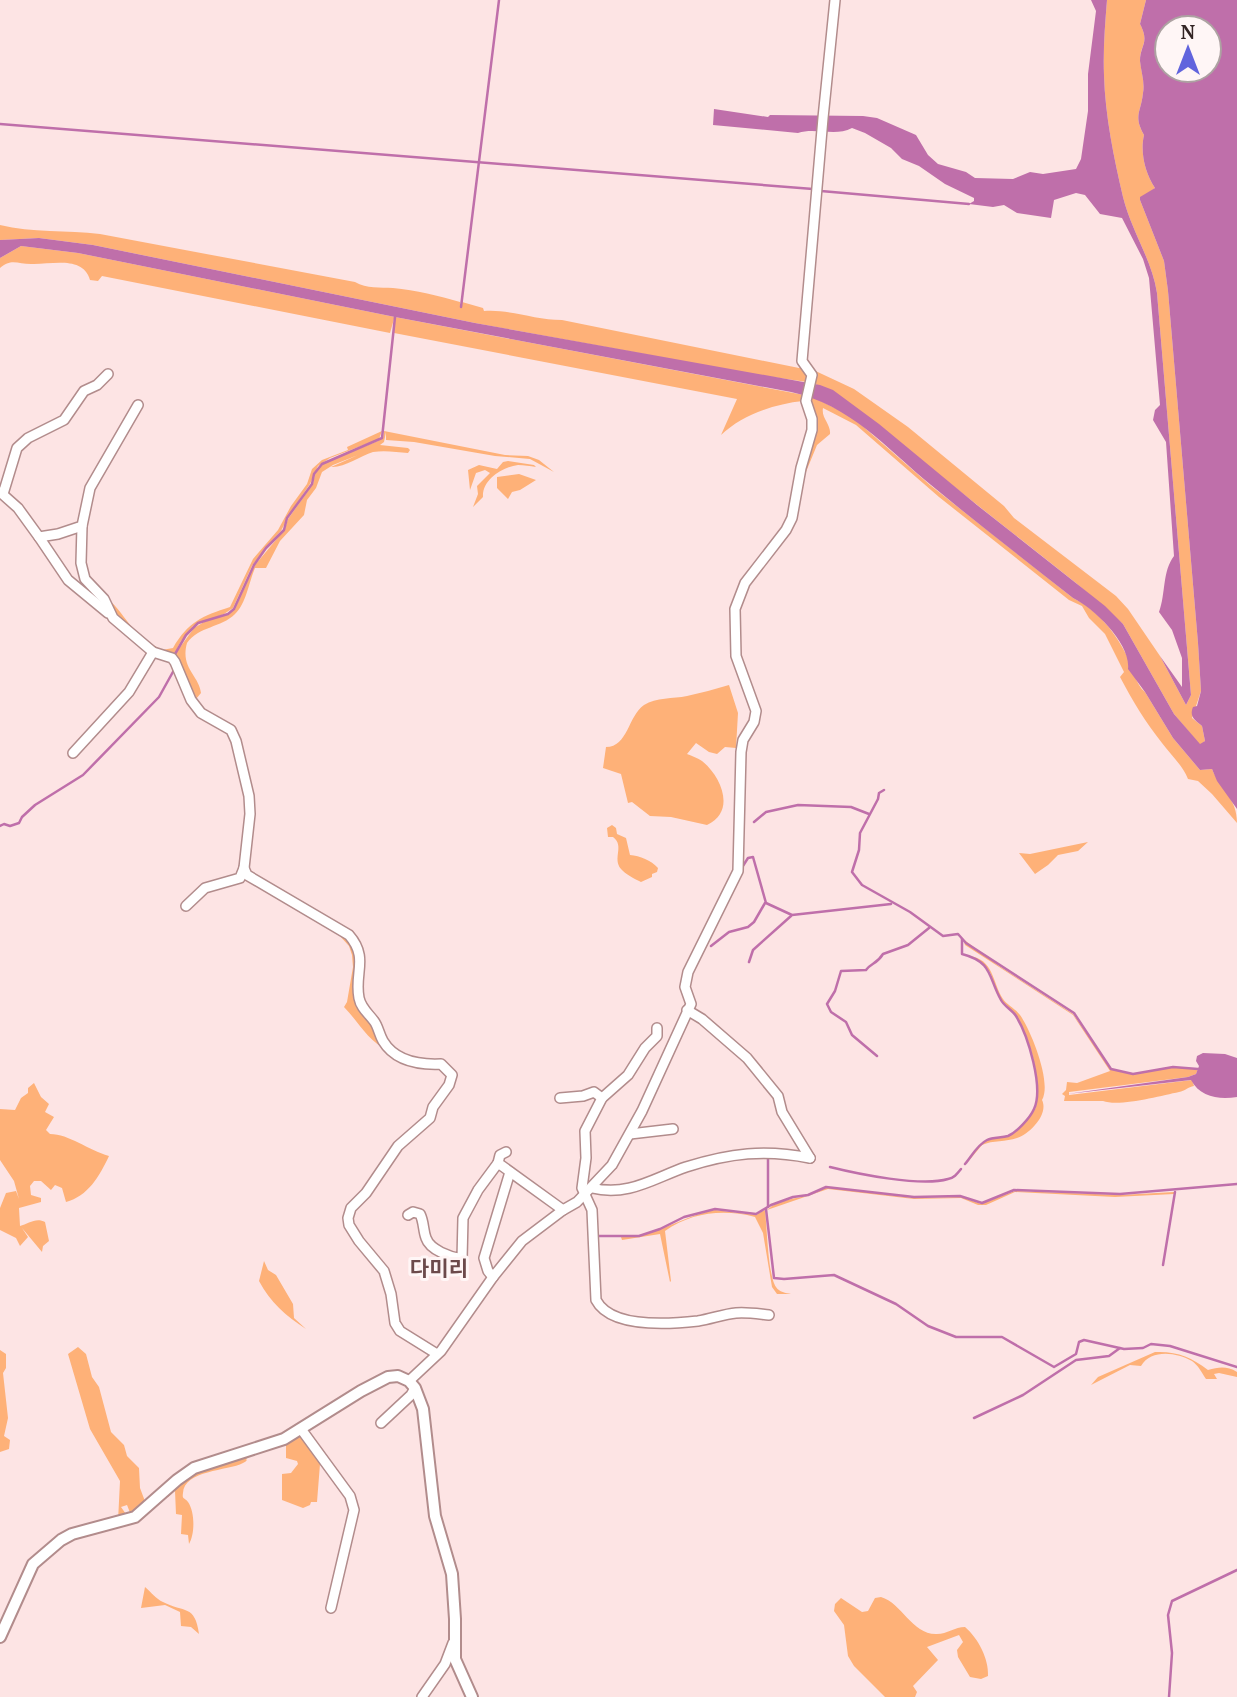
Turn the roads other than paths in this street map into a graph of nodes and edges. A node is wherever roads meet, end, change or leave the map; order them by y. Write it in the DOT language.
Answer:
graph roads {
  1 [pos="835,0"];
  2 [pos="108,374"];
  3 [pos="138,405"];
  4 [pos="1,493"];
  5 [pos="82,526"];
  6 [pos="39,537"];
  7 [pos="114,618"];
  8 [pos="153,652"];
  9 [pos="73,753"];
  10 [pos="244,868"];
  11 [pos="187,906"];
  12 [pos="687,1010"];
  13 [pos="657,1028"];
  14 [pos="560,1098"];
  15 [pos="603,1098"];
  16 [pos="673,1129"];
  17 [pos="631,1134"];
  18 [pos="506,1152"];
  19 [pos="498,1163"];
  20 [pos="510,1172"];
  21 [pos="588,1191"];
  22 [pos="563,1210"];
  23 [pos="408,1215"];
  24 [pos="494,1277"];
  25 [pos="769,1315"];
  26 [pos="437,1354"];
  27 [pos="412,1385"];
  28 [pos="381,1423"];
  29 [pos="302,1429"];
  30 [pos="331,1608"];
  31 [pos="0,1637"];
  32 [pos="454,1641"];
  33 [pos="422,1697"];
  34 [pos="472,1697"];
  1 -- 12 [label="street"];
  2 -- 4 [label="street"];
  3 -- 5 [label="street"];
  4 -- 6 [label="street"];
  5 -- 6 [label="street"];
  5 -- 7 [label="street"];
  6 -- 7 [label="street"];
  7 -- 8 [label="street"];
  8 -- 9 [label="street"];
  8 -- 10 [label="street"];
  10 -- 11 [label="street"];
  10 -- 26 [label="street"];
  12 -- 17 [label="street"];
  12 -- 21 [label="street"];
  13 -- 15 [label="street"];
  14 -- 15 [label="street"];
  15 -- 21 [label="street"];
  16 -- 17 [label="street"];
  17 -- 21 [label="street"];
  18 -- 19 [label="street"];
  19 -- 20 [label="street"];
  19 -- 23 [label="street"];
  20 -- 22 [label="street"];
  20 -- 24 [label="street"];
  21 -- 22 [label="street"];
  21 -- 25 [label="street"];
  22 -- 24 [label="street"];
  24 -- 26 [label="street"];
  26 -- 27 [label="street"];
  27 -- 28 [label="street"];
  27 -- 29 [label="street"];
  27 -- 32 [label="street"];
  29 -- 30 [label="street"];
  29 -- 31 [label="street"];
  32 -- 33 [label="street"];
  32 -- 34 [label="street"];
}
